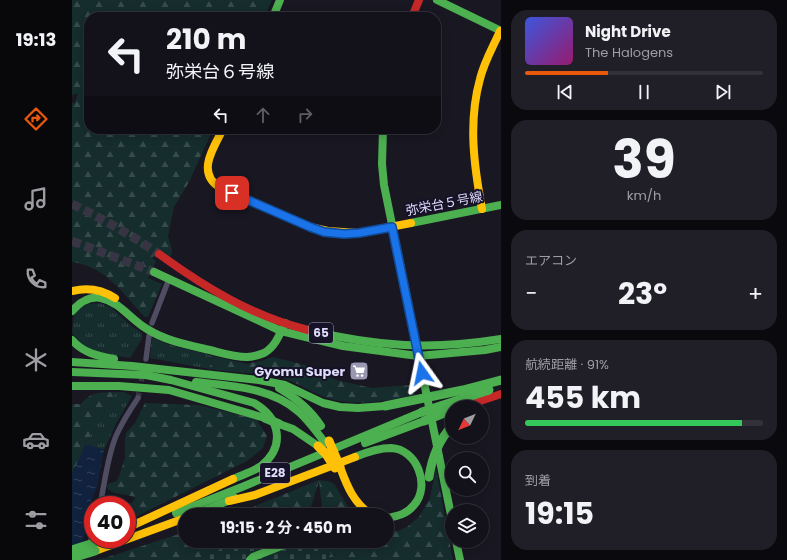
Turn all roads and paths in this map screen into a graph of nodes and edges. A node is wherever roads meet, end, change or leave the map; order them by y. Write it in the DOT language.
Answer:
graph roads {
  1 [pos="280,0"];
  2 [pos="419,0"];
  3 [pos="437,0"];
  4 [pos="275,12"];
  5 [pos="414,12"];
  6 [pos="501,31"];
  7 [pos="221,134"];
  8 [pos="383,134"];
  9 [pos="501,205"];
  10 [pos="482,209"];
  11 [pos="392,227"];
  12 [pos="159,254"];
  13 [pos="154,272"];
  14 [pos="169,279"];
  15 [pos="72,291"];
  16 [pos="72,311"];
  17 [pos="152,323"];
  18 [pos="280,326"];
  19 [pos="149,336"];
  20 [pos="501,339"];
  21 [pos="72,340"];
  22 [pos="501,347"];
  23 [pos="418,351"];
  24 [pos="146,359"];
  25 [pos="72,362"];
  26 [pos="171,370"];
  27 [pos="72,372"];
  28 [pos="171,380"];
  29 [pos="260,380"];
  30 [pos="501,380"];
  31 [pos="96,385"];
  32 [pos="501,385"];
  33 [pos="72,386"];
  34 [pos="72,389"];
  35 [pos="169,390"];
  36 [pos="222,394"];
  37 [pos="501,394"];
  38 [pos="138,398"];
  39 [pos="501,399"];
  40 [pos="483,400"];
  41 [pos="489,405"];
  42 [pos="445,412"];
  43 [pos="423,417"];
  44 [pos="445,433"];
  45 [pos="324,443"];
  46 [pos="338,468"];
  47 [pos="102,496"];
  48 [pos="229,501"];
  49 [pos="449,504"];
  50 [pos="212,508"];
  51 [pos="357,508"];
  52 [pos="362,508"];
  53 [pos="394,517"];
  54 [pos="178,521"];
  55 [pos="394,522"];
  56 [pos="136,526"];
  57 [pos="136,527"];
  58 [pos="84,545"];
  59 [pos="92,548"];
  60 [pos="276,548"];
  61 [pos="457,548"];
  62 [pos="72,550"];
  63 [pos="72,558"];
  64 [pos="83,560"];
  65 [pos="250,560"];
  66 [pos="460,560"];
  1 -- 4 [label="main road"];
  2 -- 5 [label="main road"];
  3 -- 6 [label="main road"];
  6 -- 10 [label="main road"];
  7 -- 11 [label="main road, 弥栄台５号線"];
  8 -- 11 [label="main road"];
  9 -- 10 [label="main road, 弥栄台５号線"];
  10 -- 11 [label="main road, 弥栄台５号線"];
  11 -- 23 [label="main road"];
  12 -- 18 [label="main road, 65"];
  13 -- 14 [label="main road, 65"];
  14 -- 17 [label="street"];
  14 -- 18 [label="main road, 65"];
  15 -- 18 [label="main road"];
  16 -- 18 [label="main road"];
  18 -- 23 [label="main road, 65"];
  19 -- 24 [label="street"];
  20 -- 23 [label="main road, 65"];
  21 -- 26 [label="main road"];
  22 -- 23 [label="main road, 65"];
  23 -- 49 [label="main road"];
  25 -- 26 [label="main road"];
  26 -- 29 [label="main road"];
  27 -- 28 [label="main road"];
  28 -- 36 [label="main road"];
  28 -- 45 [label="main road"];
  29 -- 30 [label="main road, bridge"];
  29 -- 45 [label="main road"];
  31 -- 33 [label="main road"];
  31 -- 34 [label="main road"];
  31 -- 35 [label="main road"];
  32 -- 43 [label="main road, E28, bridge"];
  35 -- 36 [label="main road"];
  35 -- 45 [label="main road, bridge"];
  36 -- 56 [label="main road"];
  37 -- 40 [label="main road"];
  38 -- 47 [label="street"];
  39 -- 41 [label="main road"];
  42 -- 43 [label="main road, E28, bridge"];
  43 -- 48 [label="main road, E28"];
  43 -- 57 [label="main road, E28"];
  44 -- 55 [label="main road, bridge"];
  45 -- 46 [label="main road, bridge"];
  46 -- 51 [label="main road"];
  46 -- 52 [label="main road"];
  48 -- 50 [label="main road, E28"];
  48 -- 53 [label="main road"];
  54 -- 63 [label="main road, bridge"];
  58 -- 62 [label="main road, bridge"];
  59 -- 64 [label="street"];
  60 -- 65 [label="main road"];
  61 -- 66 [label="main road"];
}
